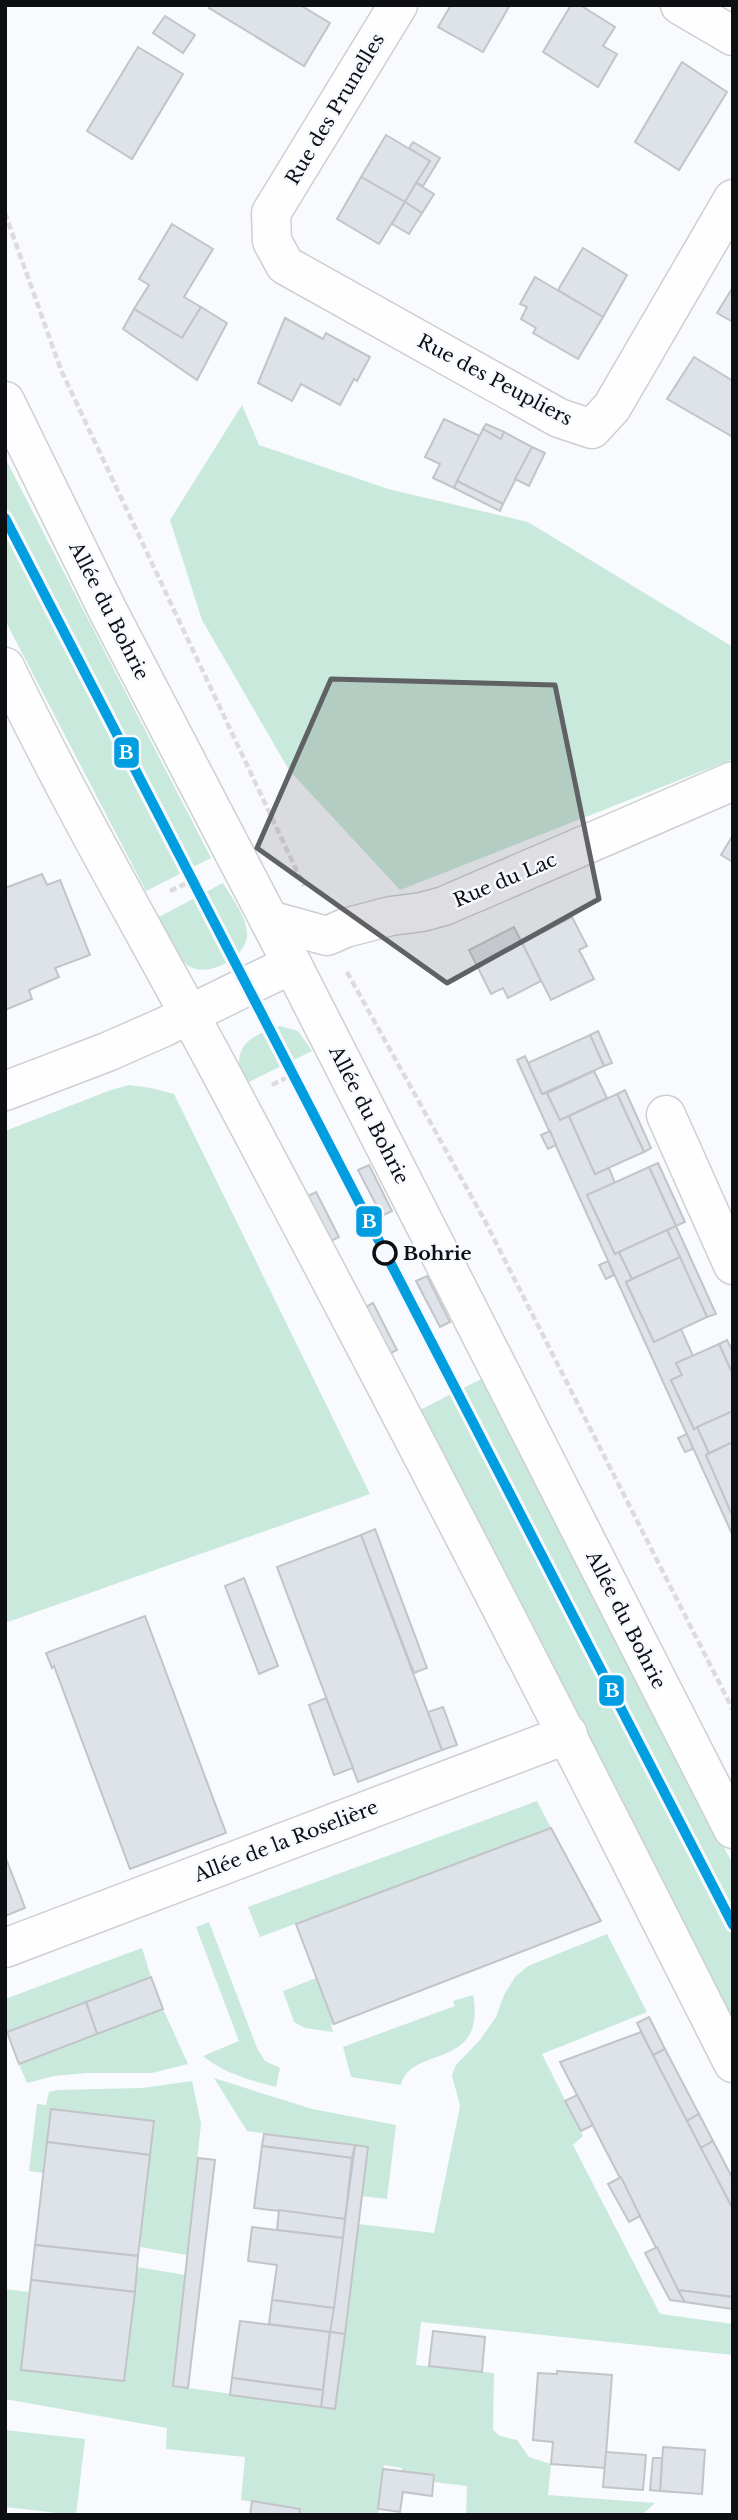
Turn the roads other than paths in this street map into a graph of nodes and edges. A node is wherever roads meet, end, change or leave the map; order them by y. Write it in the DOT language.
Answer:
graph roads {
  1 [pos="398,5"];
  2 [pos="680,5"];
  3 [pos="733,36"];
  4 [pos="733,199"];
  5 [pos="271,213"];
  6 [pos="5,401"];
  7 [pos="5,667"];
  8 [pos="733,781"];
  9 [pos="269,920"];
  10 [pos="292,964"];
  11 [pos="189,1016"];
  12 [pos="5,1091"];
  13 [pos="666,1115"];
  14 [pos="730,1252"];
  15 [pos="568,1734"];
  16 [pos="733,1829"];
  17 [pos="5,1948"];
  18 [pos="733,2063"];
  1 -- 5 [label="main road, Rue des Prunelles"];
  2 -- 3 [label="main road"];
  4 -- 5 [label="main road, Rue des Peupliers"];
  6 -- 9 [label="main road, Allée du Bohrie"];
  7 -- 11 [label="main road"];
  8 -- 9 [label="main road, Rue du Lac"];
  9 -- 10 [label="main road, Allée du Bohrie"];
  10 -- 11 [label="main road"];
  10 -- 16 [label="main road, Allée du Bohrie"];
  11 -- 12 [label="main road"];
  11 -- 15 [label="main road"];
  13 -- 14 [label="main road"];
  15 -- 17 [label="main road, Allée de la Roselière"];
  15 -- 18 [label="main road"];
}
